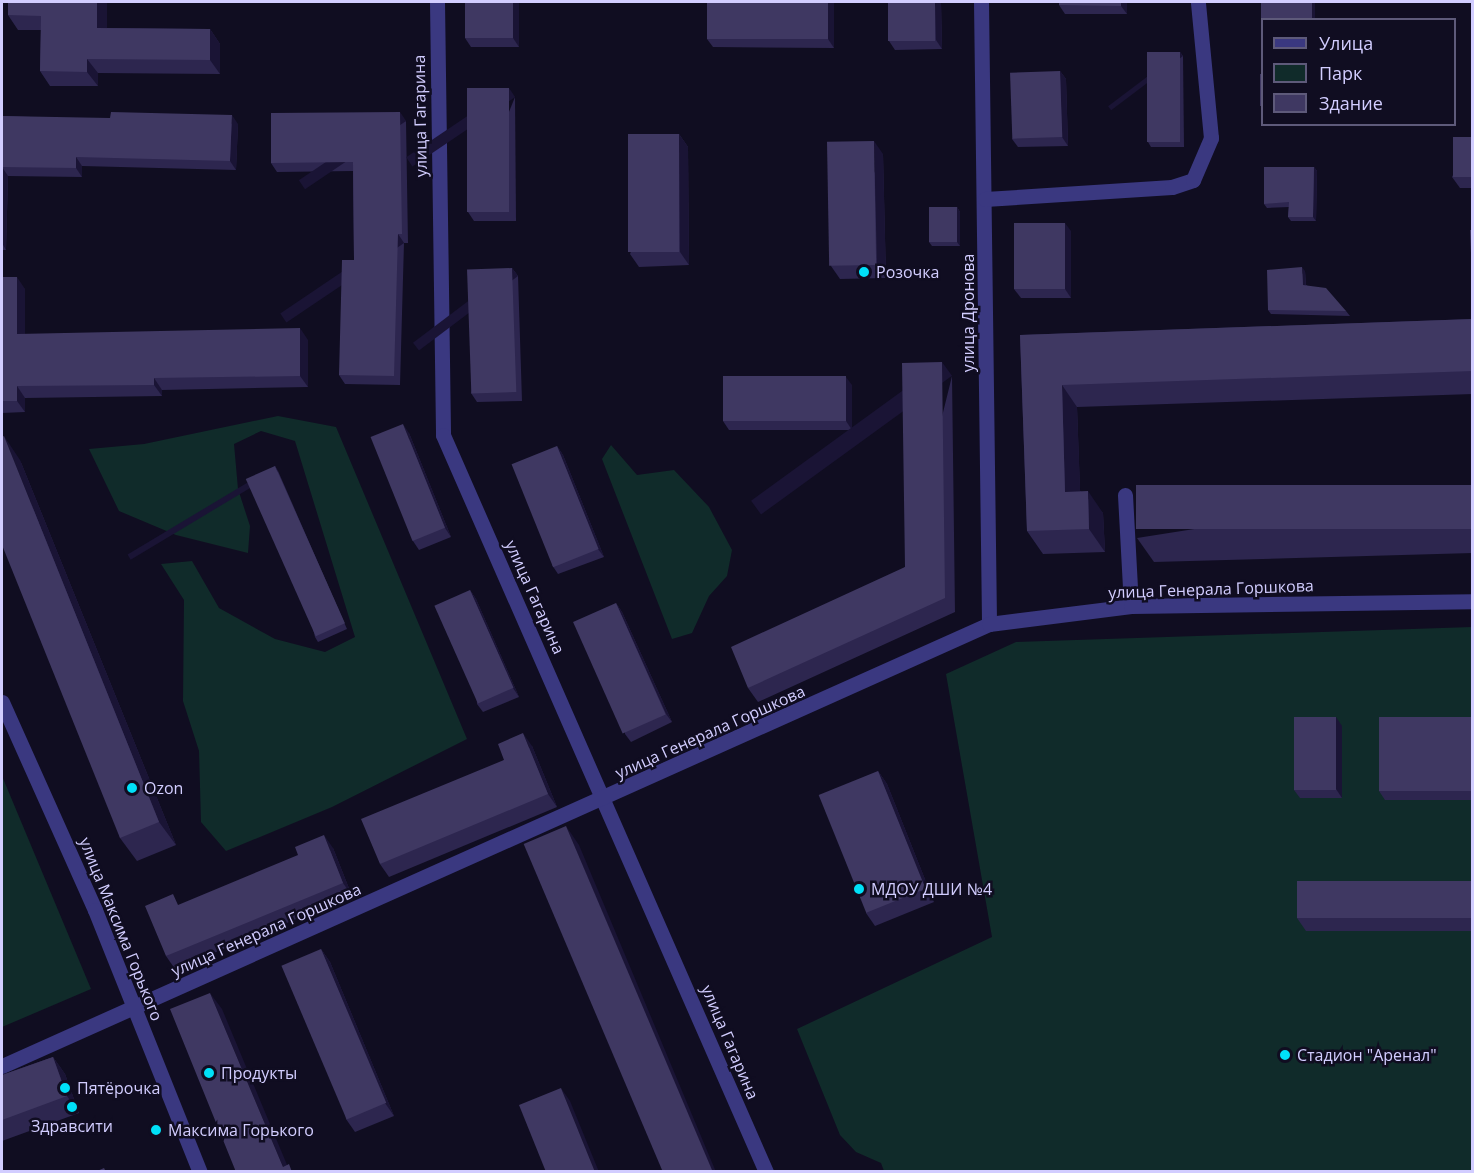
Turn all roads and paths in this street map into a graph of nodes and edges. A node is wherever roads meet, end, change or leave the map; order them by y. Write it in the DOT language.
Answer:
graph roads {
  1 [pos="437,2"];
  2 [pos="981,2"];
  3 [pos="1198,2"];
  4 [pos="985,199"];
  5 [pos="1125,495"];
  6 [pos="1473,601"];
  7 [pos="1131,606"];
  8 [pos="989,624"];
  9 [pos="2,702"];
  10 [pos="605,799"];
  11 [pos="134,1008"];
  12 [pos="2,1066"];
  13 [pos="200,1172"];
  14 [pos="766,1172"];
  1 -- 10 [label="street, улица Гагарина"];
  2 -- 4 [label="street, улица Дронова"];
  3 -- 4 [label="street"];
  4 -- 8 [label="street, улица Дронова"];
  5 -- 7 [label="street"];
  6 -- 7 [label="street, улица Генерала Горшкова"];
  7 -- 8 [label="street, улица Генерала Горшкова"];
  8 -- 10 [label="street, улица Генерала Горшкова"];
  9 -- 11 [label="street, улица Максима Горького"];
  10 -- 11 [label="street, улица Генерала Горшкова"];
  10 -- 14 [label="street, улица Гагарина"];
  11 -- 12 [label="street, улица Генерала Горшкова"];
  11 -- 13 [label="street, улица Максима Горького"];
}
